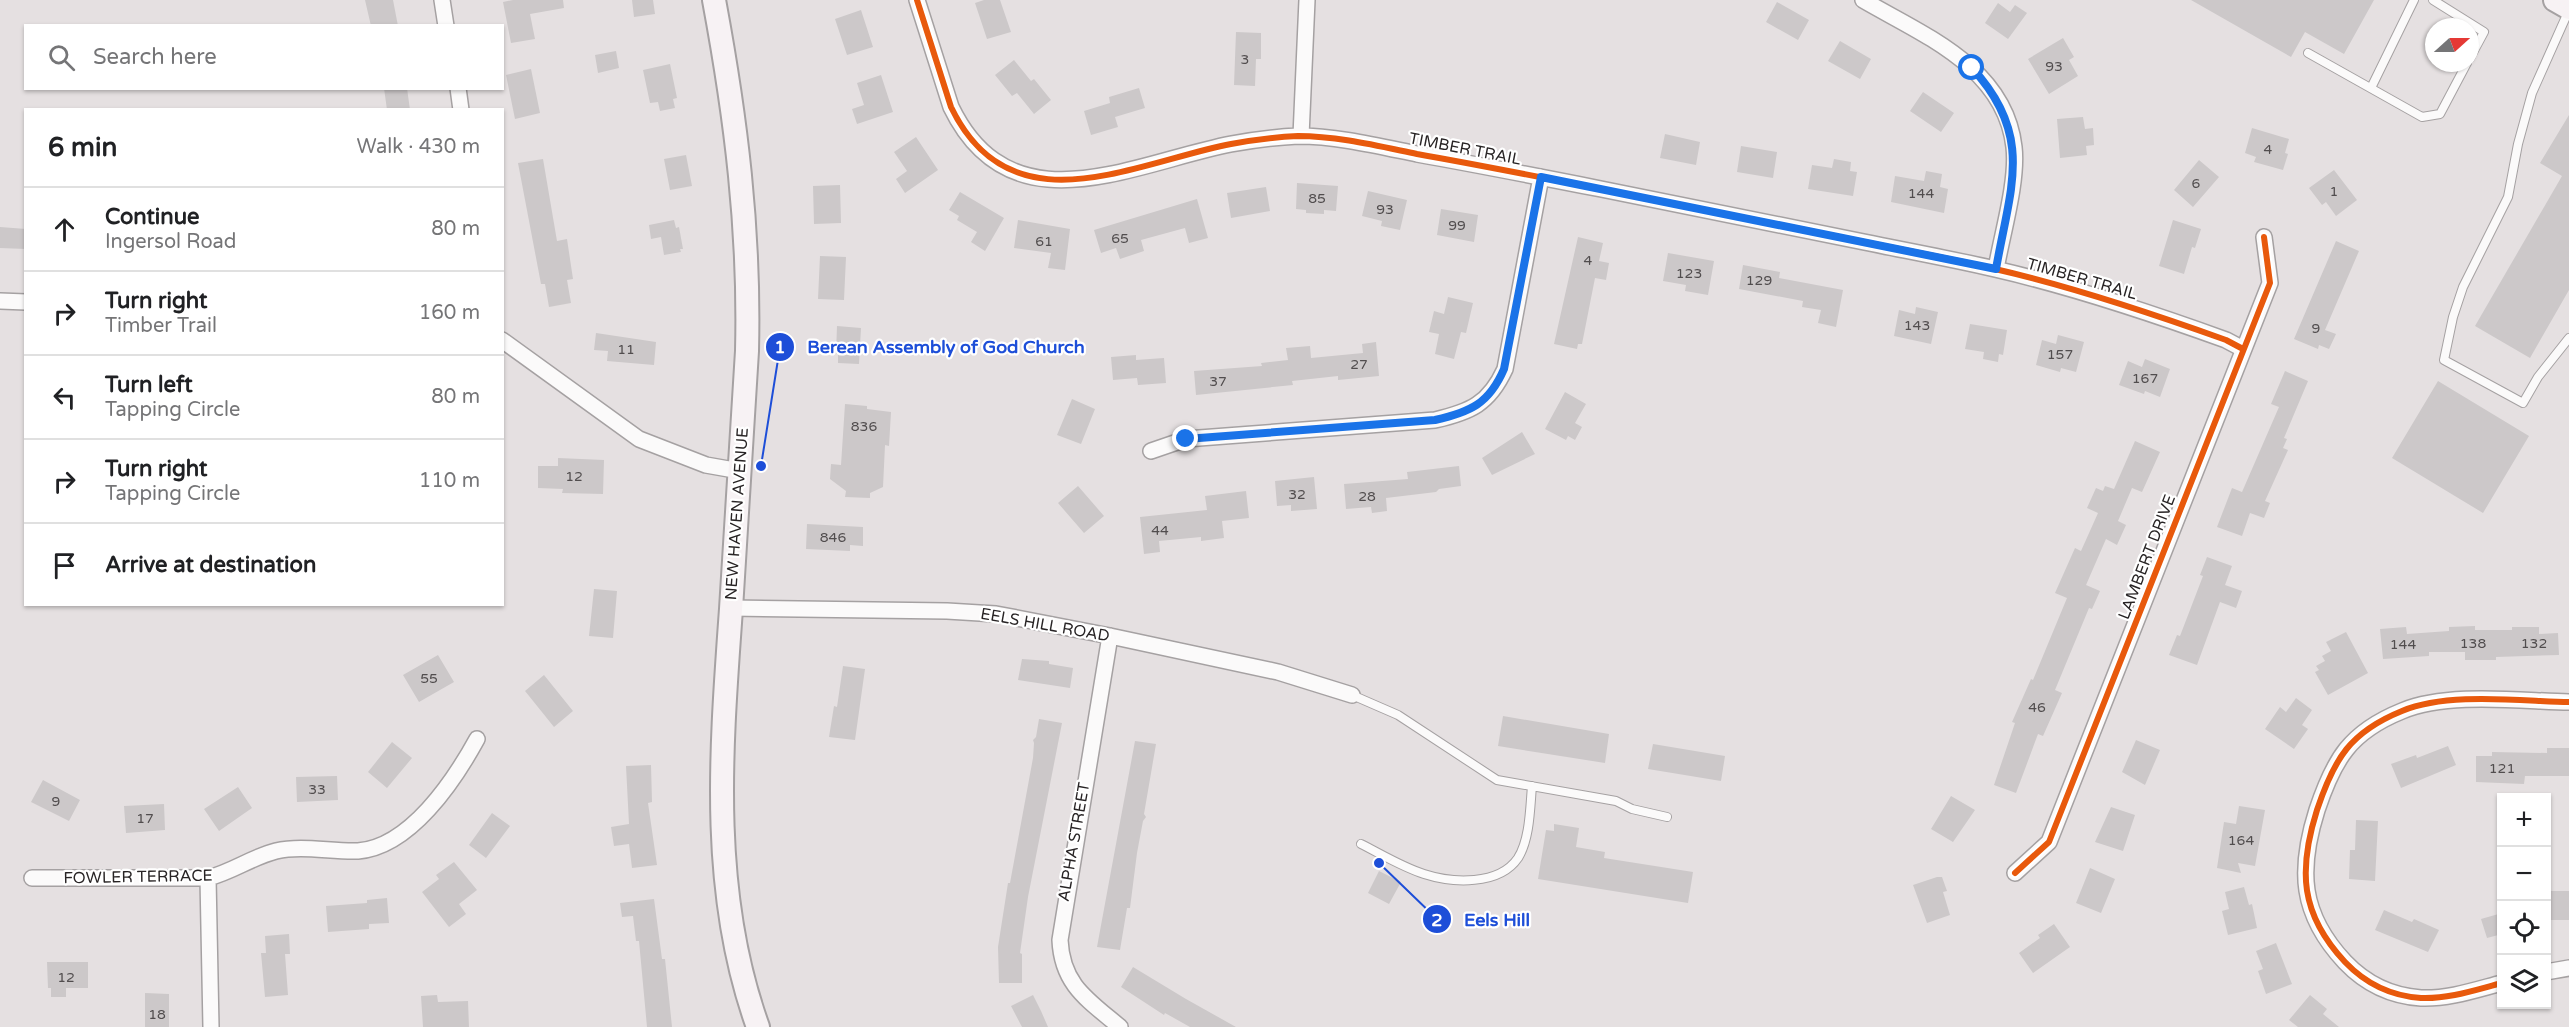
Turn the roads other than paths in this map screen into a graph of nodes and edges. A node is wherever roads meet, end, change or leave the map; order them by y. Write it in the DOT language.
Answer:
graph roads {
  1 [pos="442,0"];
  2 [pos="714,0"];
  3 [pos="917,0"];
  4 [pos="1307,0"];
  5 [pos="1863,0"];
  6 [pos="2414,0"];
  7 [pos="2433,0"];
  8 [pos="2555,0"];
  9 [pos="2569,9"];
  10 [pos="2462,18"];
  11 [pos="446,24"];
  12 [pos="2479,29"];
  13 [pos="2479,41"];
  14 [pos="2308,53"];
  15 [pos="2462,72"];
  16 [pos="2371,88"];
  17 [pos="458,90"];
  18 [pos="461,108"];
  19 [pos="1301,136"];
  20 [pos="1541,177"];
  21 [pos="2264,237"];
  22 [pos="1996,269"];
  23 [pos="0,301"];
  24 [pos="24,302"];
  25 [pos="2569,338"];
  26 [pos="504,341"];
  27 [pos="2243,349"];
  28 [pos="1151,451"];
  29 [pos="740,471"];
  30 [pos="731,608"];
  31 [pos="1110,636"];
  32 [pos="1352,694"];
  33 [pos="2569,702"];
  34 [pos="477,739"];
  35 [pos="1532,786"];
  36 [pos="1666,817"];
  37 [pos="1361,844"];
  38 [pos="2015,873"];
  39 [pos="32,878"];
  40 [pos="208,878"];
  41 [pos="2569,968"];
  42 [pos="2551,971"];
  43 [pos="2497,984"];
  44 [pos="211,1027"];
  45 [pos="758,1027"];
  46 [pos="1120,1027"];
  1 -- 11 [label="street"];
  2 -- 29 [label="main road, NEW HAVEN AVENUE"];
  3 -- 19 [label="street, TIMBER TRAIL"];
  4 -- 19 [label="street"];
  5 -- 22 [label="street"];
  6 -- 16 [label="lane"];
  7 -- 10 [label="lane"];
  8 -- 9 [label="main road"];
  9 -- 25 [label="lane"];
  12 -- 13 [label="lane"];
  14 -- 16 [label="lane"];
  15 -- 16 [label="lane"];
  17 -- 18 [label="street"];
  19 -- 20 [label="street, TIMBER TRAIL"];
  20 -- 22 [label="street, TIMBER TRAIL"];
  20 -- 28 [label="street"];
  21 -- 27 [label="street, LAMBERT DRIVE"];
  22 -- 27 [label="street, TIMBER TRAIL"];
  23 -- 24 [label="street"];
  26 -- 29 [label="street"];
  27 -- 38 [label="street, LAMBERT DRIVE"];
  29 -- 30 [label="main road, NEW HAVEN AVENUE"];
  30 -- 31 [label="street, EELS HILL ROAD"];
  30 -- 45 [label="main road, NEW HAVEN AVENUE"];
  31 -- 32 [label="street, EELS HILL ROAD"];
  31 -- 46 [label="street, ALPHA STREET"];
  32 -- 35 [label="lane"];
  33 -- 43 [label="street"];
  34 -- 40 [label="street, FOWLER TERRACE"];
  35 -- 36 [label="lane"];
  35 -- 37 [label="lane"];
  39 -- 40 [label="street, FOWLER TERRACE"];
  40 -- 44 [label="street"];
  41 -- 42 [label="street"];
}
